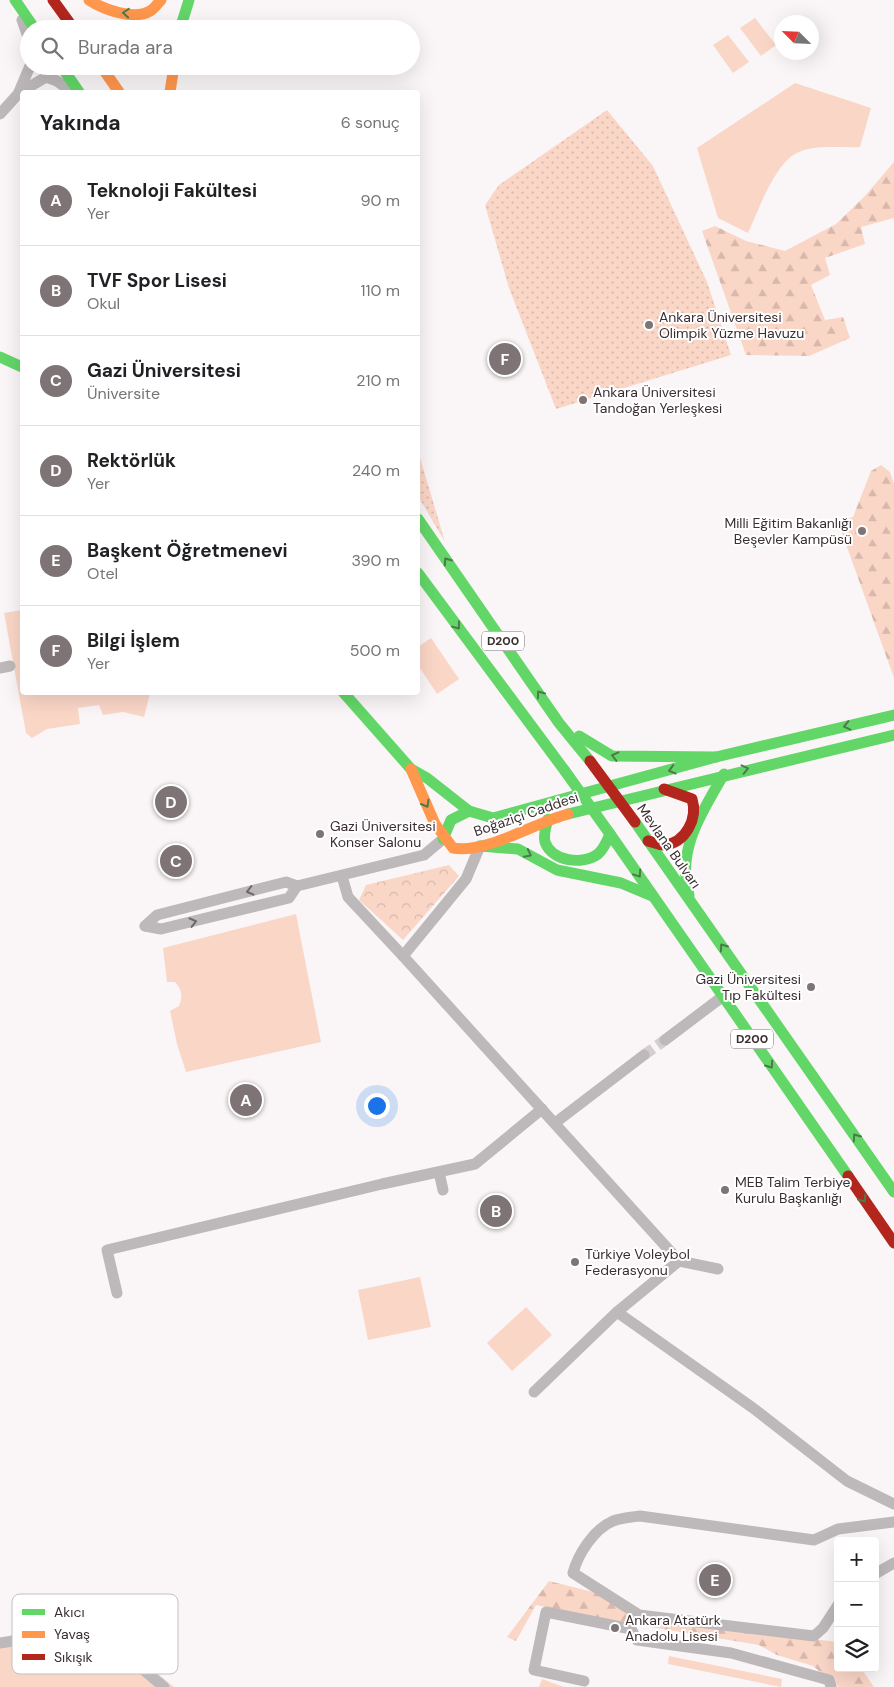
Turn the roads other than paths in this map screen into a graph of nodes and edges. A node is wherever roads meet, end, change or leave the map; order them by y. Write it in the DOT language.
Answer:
graph roads {
  1 [pos="14,0"];
  2 [pos="53,0"];
  3 [pos="89,0"];
  4 [pos="161,0"];
  5 [pos="189,0"];
  6 [pos="22,20"];
  7 [pos="28,20"];
  8 [pos="67,20"];
  9 [pos="183,20"];
  10 [pos="26,75"];
  11 [pos="67,75"];
  12 [pos="107,75"];
  13 [pos="173,75"];
  14 [pos="20,90"];
  15 [pos="24,90"];
  16 [pos="69,90"];
  17 [pos="78,90"];
  18 [pos="118,90"];
  19 [pos="170,90"];
  20 [pos="19,93"];
  21 [pos="0,114"];
  22 [pos="0,357"];
  23 [pos="20,367"];
  24 [pos="420,522"];
  25 [pos="420,576"];
  26 [pos="345,695"];
  27 [pos="894,715"];
  28 [pos="559,723"];
  29 [pos="894,734"];
  30 [pos="716,757"];
  31 [pos="411,769"];
  32 [pos="724,774"];
  33 [pos="664,790"];
  34 [pos="469,811"];
  35 [pos="548,819"];
  36 [pos="610,834"];
  37 [pos="443,839"];
  38 [pos="648,841"];
  39 [pos="480,846"];
  40 [pos="342,876"];
  41 [pos="297,886"];
  42 [pos="652,896"];
  43 [pos="692,904"];
  44 [pos="404,956"];
  45 [pos="722,997"];
  46 [pos="665,1040"];
  47 [pos="644,1055"];
  48 [pos="542,1109"];
  49 [pos="555,1123"];
  50 [pos="439,1172"];
  51 [pos="443,1190"];
  52 [pos="894,1192"];
  53 [pos="894,1243"];
  54 [pos="679,1261"];
  55 [pos="718,1269"];
  56 [pos="117,1293"];
  57 [pos="617,1312"];
  58 [pos="534,1392"];
  59 [pos="894,1504"];
  60 [pos="894,1522"];
  61 [pos="894,1563"];
  62 [pos="879,1572"];
  63 [pos="834,1611"];
  64 [pos="148,1674"];
  65 [pos="584,1681"];
  66 [pos="164,1687"];
  67 [pos="832,1687"];
  1 -- 6 [label="street"];
  1 -- 7 [label="main road"];
  2 -- 8 [label="main road"];
  4 -- 3 [label="main road, one-way"];
  5 -- 9 [label="main road"];
  10 -- 14 [label="street"];
  11 -- 17 [label="main road"];
  12 -- 18 [label="main road"];
  13 -- 19 [label="main road"];
  15 -- 16 [label="street"];
  20 -- 21 [label="street"];
  22 -- 23 [label="main road"];
  28 -- 24 [label="main road, Mevlana Bulvarı / D200, one-way"];
  25 -- 36 [label="main road, D200, one-way, bridge"];
  26 -- 31 [label="main road"];
  27 -- 30 [label="main road, one-way"];
  30 -- 28 [label="main road, one-way"];
  28 -- 38 [label="main road, Mevlana Bulvarı / D200, bridge"];
  32 -- 29 [label="main road, Boğaziçi Caddesi, one-way"];
  30 -- 34 [label="main road, Boğaziçi Caddesi, one-way"];
  31 -- 34 [label="main road"];
  31 -- 37 [label="main road, one-way"];
  32 -- 33 [label="main road, Boğaziçi Caddesi"];
  32 -- 43 [label="main road"];
  33 -- 35 [label="main road, Boğaziçi Caddesi"];
  33 -- 38 [label="main road"];
  34 -- 37 [label="main road, Boğaziçi Caddesi"];
  35 -- 36 [label="main road"];
  35 -- 39 [label="main road, Boğaziçi Caddesi"];
  36 -- 42 [label="main road, D200, one-way"];
  37 -- 39 [label="main road, Boğaziçi Caddesi"];
  37 -- 40 [label="street"];
  38 -- 43 [label="main road, Mevlana Bulvarı / D200"];
  39 -- 42 [label="main road, one-way"];
  39 -- 44 [label="street"];
  40 -- 41 [label="street"];
  40 -- 44 [label="street"];
  41 -- 41 [label="street, one-way"];
  42 -- 45 [label="main road, D200"];
  52 -- 43 [label="main road, Mevlana Bulvarı / D200, one-way"];
  44 -- 48 [label="street"];
  45 -- 46 [label="street"];
  45 -- 53 [label="main road, D200, one-way"];
  47 -- 49 [label="street"];
  48 -- 49 [label="street"];
  48 -- 50 [label="street"];
  49 -- 54 [label="street"];
  50 -- 51 [label="street"];
  50 -- 56 [label="street"];
  54 -- 55 [label="street"];
  54 -- 57 [label="street"];
  57 -- 58 [label="street"];
  57 -- 59 [label="street"];
  60 -- 63 [label="street"];
  61 -- 62 [label="street"];
  64 -- 66 [label="street"];
  65 -- 67 [label="street"];
}
